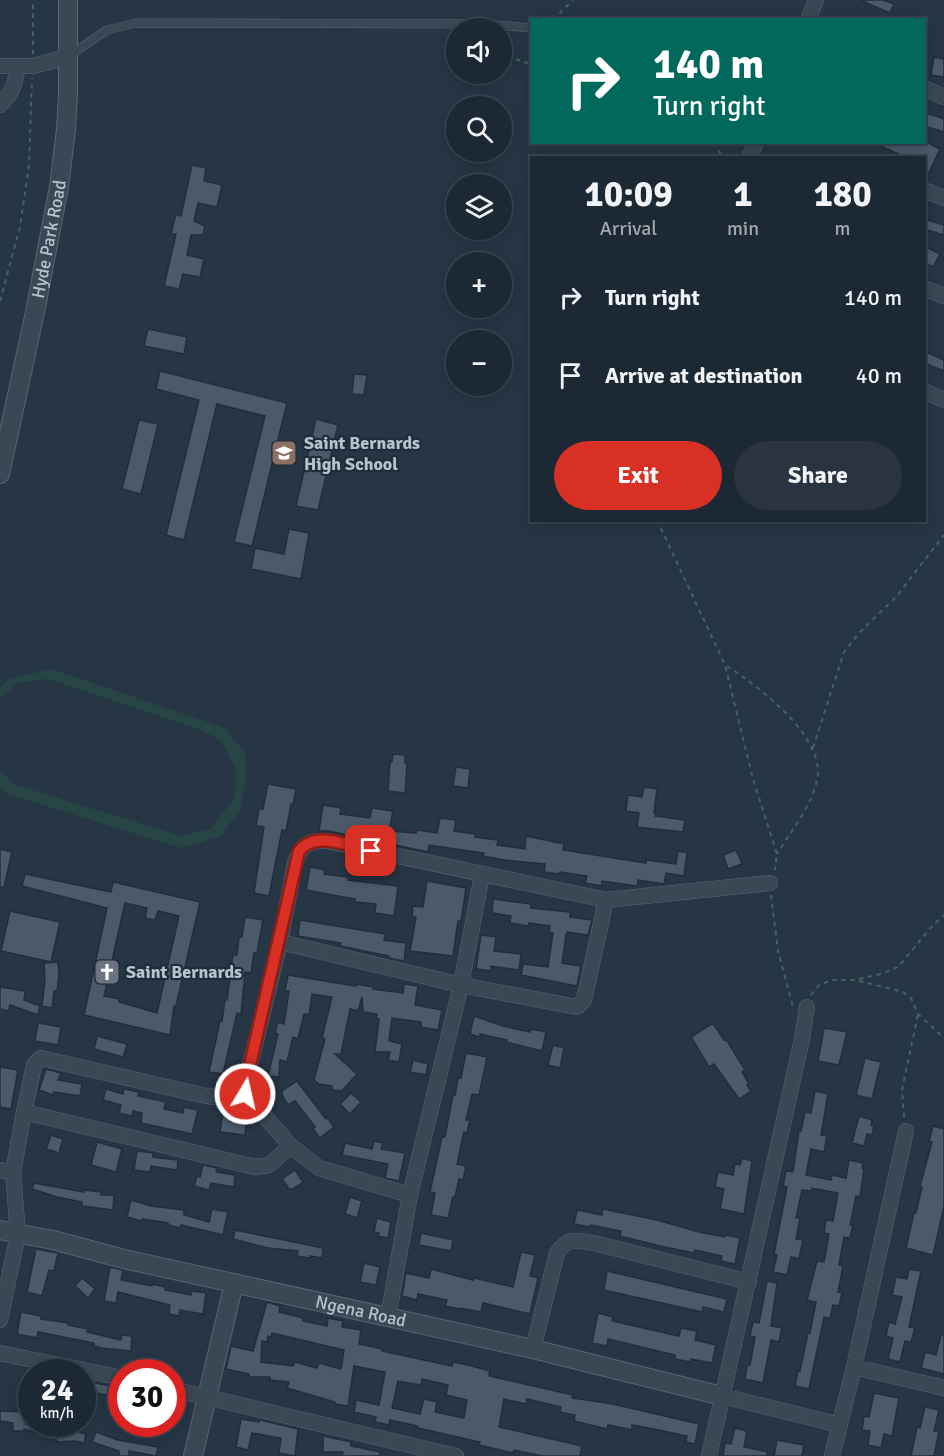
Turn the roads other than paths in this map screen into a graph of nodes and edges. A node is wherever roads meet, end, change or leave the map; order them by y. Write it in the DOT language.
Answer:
graph roads {
  1 [pos="68,0"];
  2 [pos="816,0"];
  3 [pos="809,18"];
  4 [pos="530,28"];
  5 [pos="68,57"];
  6 [pos="0,66"];
  7 [pos="25,66"];
  8 [pos="926,89"];
  9 [pos="944,97"];
  10 [pos="0,105"];
  11 [pos="926,190"];
  12 [pos="944,198"];
  13 [pos="926,289"];
  14 [pos="944,296"];
  15 [pos="926,393"];
  16 [pos="944,400"];
  17 [pos="0,474"];
  18 [pos="482,875"];
  19 [pos="770,883"];
  20 [pos="606,900"];
  21 [pos="280,942"];
  22 [pos="461,985"];
  23 [pos="801,1008"];
  24 [pos="245,1094"];
  25 [pos="24,1112"];
  26 [pos="906,1131"];
  27 [pos="291,1146"];
  28 [pos="7,1172"];
  29 [pos="410,1195"];
  30 [pos="0,1230"];
  31 [pos="18,1234"];
  32 [pos="749,1282"];
  33 [pos="234,1283"];
  34 [pos="388,1317"];
  35 [pos="0,1320"];
  36 [pos="533,1349"];
  37 [pos="0,1353"];
  38 [pos="854,1367"];
  39 [pos="108,1375"];
  40 [pos="944,1388"];
  41 [pos="186,1392"];
  42 [pos="208,1396"];
  43 [pos="722,1396"];
  44 [pos="840,1425"];
  45 [pos="194,1456"];
  46 [pos="456,1456"];
  47 [pos="710,1456"];
  48 [pos="832,1456"];
  1 -- 5 [label="street, Hyde Park Road"];
  2 -- 3 [label="street"];
  4 -- 5 [label="lane"];
  5 -- 7 [label="street"];
  5 -- 17 [label="street, Hyde Park Road"];
  6 -- 7 [label="street"];
  7 -- 10 [label="street"];
  8 -- 9 [label="street"];
  11 -- 12 [label="street"];
  13 -- 14 [label="street"];
  15 -- 16 [label="street"];
  18 -- 20 [label="street"];
  18 -- 21 [label="street"];
  18 -- 22 [label="street"];
  19 -- 20 [label="street"];
  20 -- 22 [label="street"];
  21 -- 22 [label="street"];
  21 -- 24 [label="street"];
  22 -- 29 [label="street"];
  23 -- 32 [label="street"];
  24 -- 25 [label="street"];
  24 -- 27 [label="street"];
  25 -- 27 [label="street"];
  25 -- 28 [label="street"];
  26 -- 38 [label="street"];
  27 -- 29 [label="street"];
  28 -- 31 [label="street"];
  29 -- 34 [label="street"];
  30 -- 31 [label="street, Ngena Road"];
  31 -- 33 [label="street, Ngena Road"];
  31 -- 35 [label="street"];
  32 -- 36 [label="street"];
  32 -- 43 [label="street"];
  33 -- 34 [label="street, Ngena Road"];
  33 -- 42 [label="street"];
  34 -- 36 [label="street, Ngena Road"];
  36 -- 43 [label="street, Ngena Road"];
  37 -- 39 [label="street"];
  38 -- 40 [label="street"];
  38 -- 44 [label="street"];
  41 -- 42 [label="street"];
  42 -- 45 [label="street"];
  42 -- 46 [label="street"];
  43 -- 44 [label="street"];
  43 -- 47 [label="street"];
  44 -- 48 [label="street"];
}
